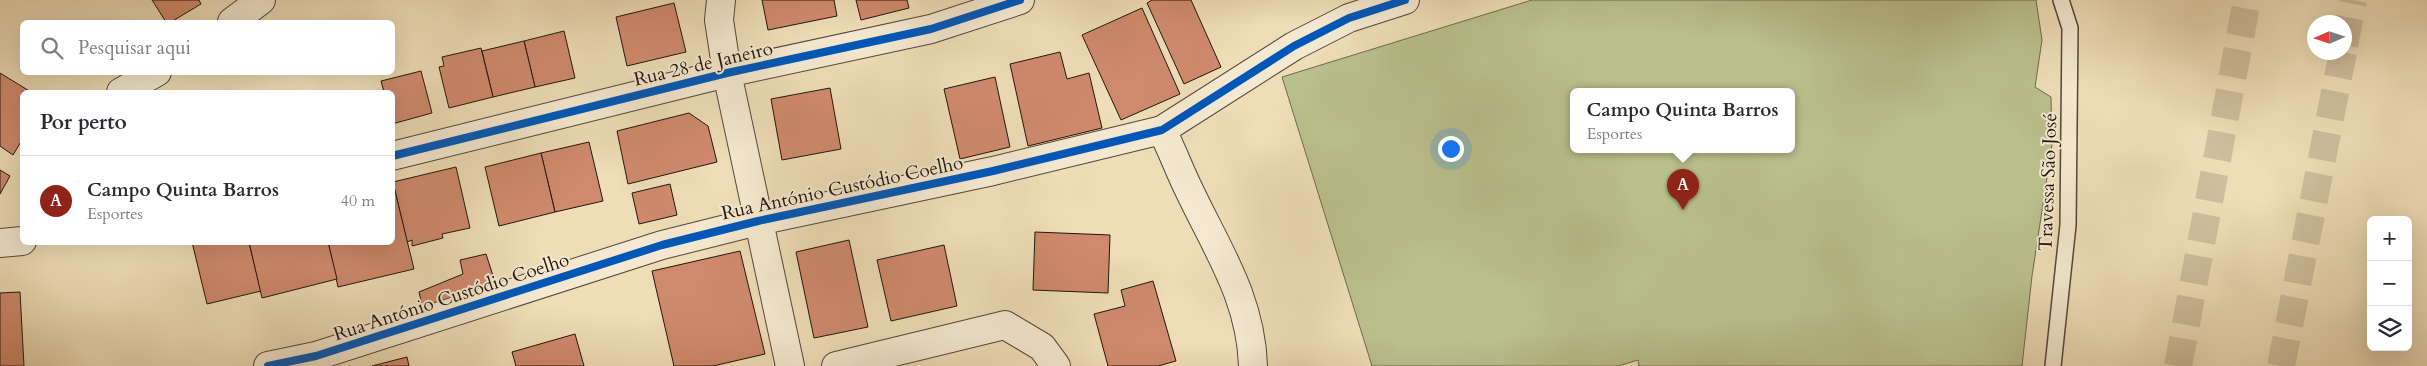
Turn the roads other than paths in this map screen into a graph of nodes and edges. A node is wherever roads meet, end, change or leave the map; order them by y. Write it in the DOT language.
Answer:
graph roads {
  1 [pos="260,0"];
  2 [pos="720,0"];
  3 [pos="1020,0"];
  4 [pos="1404,0"];
  5 [pos="2061,0"];
  6 [pos="235,20"];
  7 [pos="727,73"];
  8 [pos="152,75"];
  9 [pos="125,90"];
  10 [pos="1162,130"];
  11 [pos="395,155"];
  12 [pos="758,221"];
  13 [pos="20,241"];
  14 [pos="0,243"];
  15 [pos="268,366"];
  16 [pos="790,366"];
  17 [pos="836,366"];
  18 [pos="1056,366"];
  19 [pos="1253,366"];
  20 [pos="2053,366"];
  1 -- 6 [label="street"];
  2 -- 7 [label="street"];
  3 -- 7 [label="street, Rua 28 de Janeiro"];
  4 -- 10 [label="street, Rua António Custódio Coelho"];
  5 -- 20 [label="lane, Travessa São José"];
  7 -- 11 [label="street, Rua 28 de Janeiro"];
  7 -- 12 [label="street"];
  8 -- 9 [label="street"];
  10 -- 12 [label="street, Rua António Custódio Coelho"];
  10 -- 19 [label="street"];
  12 -- 15 [label="street, Rua António Custódio Coelho"];
  12 -- 16 [label="street"];
  13 -- 14 [label="street"];
  17 -- 18 [label="street"];
}
